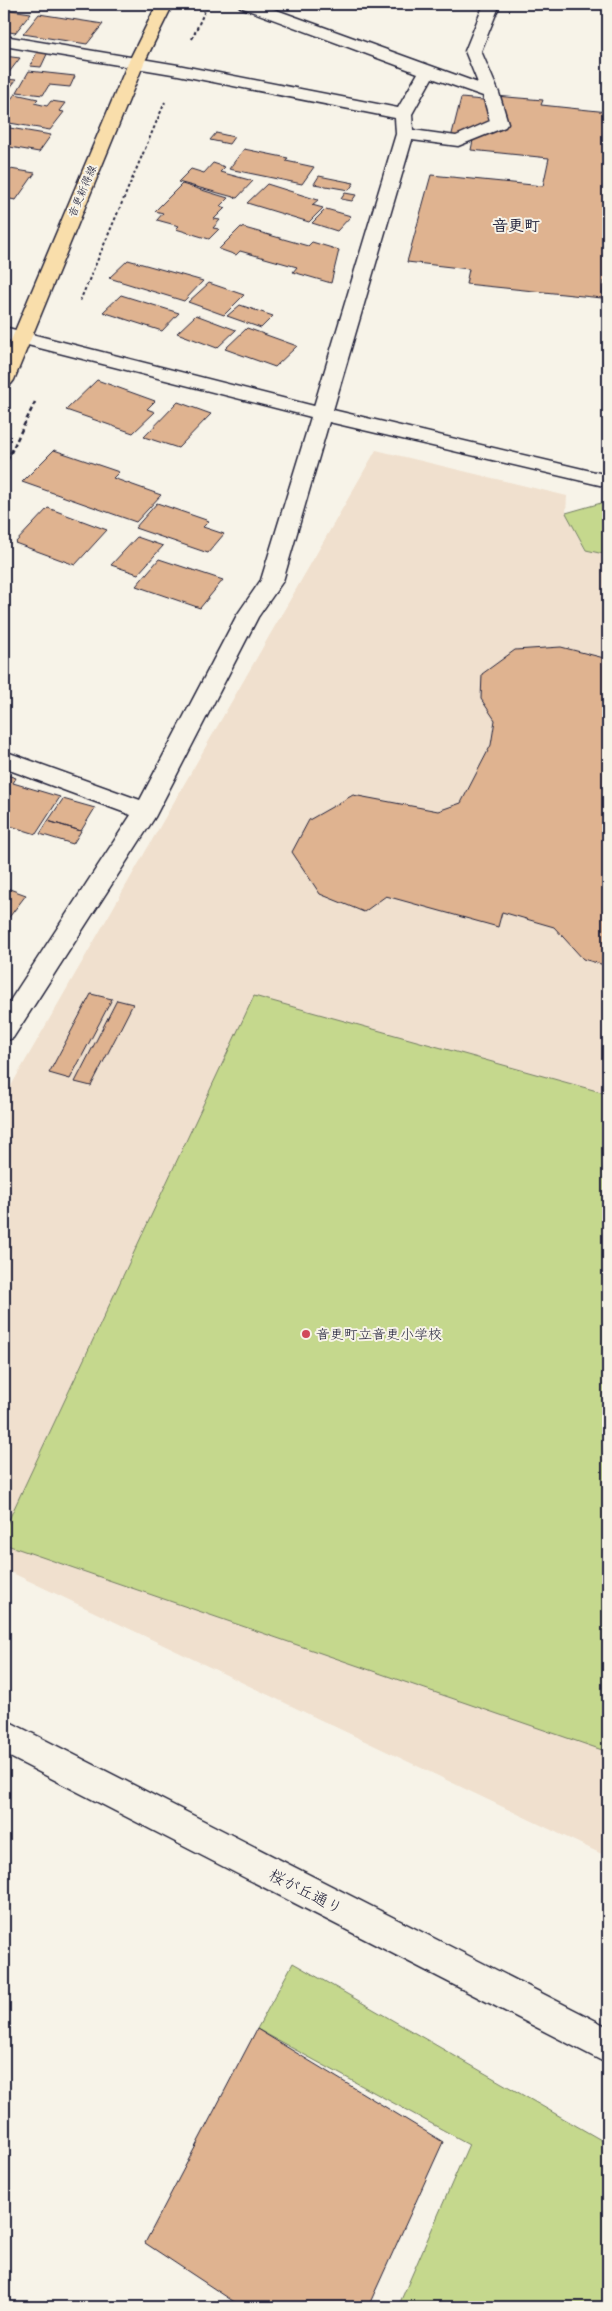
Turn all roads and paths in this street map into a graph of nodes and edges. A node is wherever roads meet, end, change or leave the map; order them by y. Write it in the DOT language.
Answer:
graph roads {
  1 [pos="165,4"];
  2 [pos="246,4"];
  3 [pos="492,4"];
  4 [pos="4,41"];
  5 [pos="136,63"];
  6 [pos="178,70"];
  7 [pos="428,72"];
  8 [pos="491,93"];
  9 [pos="404,124"];
  10 [pos="13,335"];
  11 [pos="61,347"];
  12 [pos="4,380"];
  13 [pos="322,414"];
  14 [pos="4,467"];
  15 [pos="608,481"];
  16 [pos="4,759"];
  17 [pos="146,811"];
  18 [pos="4,1031"];
  19 [pos="4,1736"];
  20 [pos="608,2046"];
  1 -- 5 [label="main road, 音更新得線"];
  2 -- 7 [label="street"];
  3 -- 8 [label="street"];
  4 -- 5 [label="street"];
  5 -- 6 [label="street"];
  5 -- 10 [label="main road, 音更新得線"];
  6 -- 9 [label="street"];
  6 -- 11 [label="path"];
  7 -- 8 [label="street"];
  7 -- 9 [label="street"];
  8 -- 9 [label="street"];
  9 -- 13 [label="street"];
  10 -- 11 [label="street"];
  10 -- 12 [label="main road, 音更新得線"];
  11 -- 13 [label="street"];
  11 -- 14 [label="path"];
  13 -- 15 [label="street"];
  13 -- 17 [label="street"];
  16 -- 17 [label="street"];
  17 -- 18 [label="street"];
  19 -- 20 [label="street, 桜が丘通り"];
}
